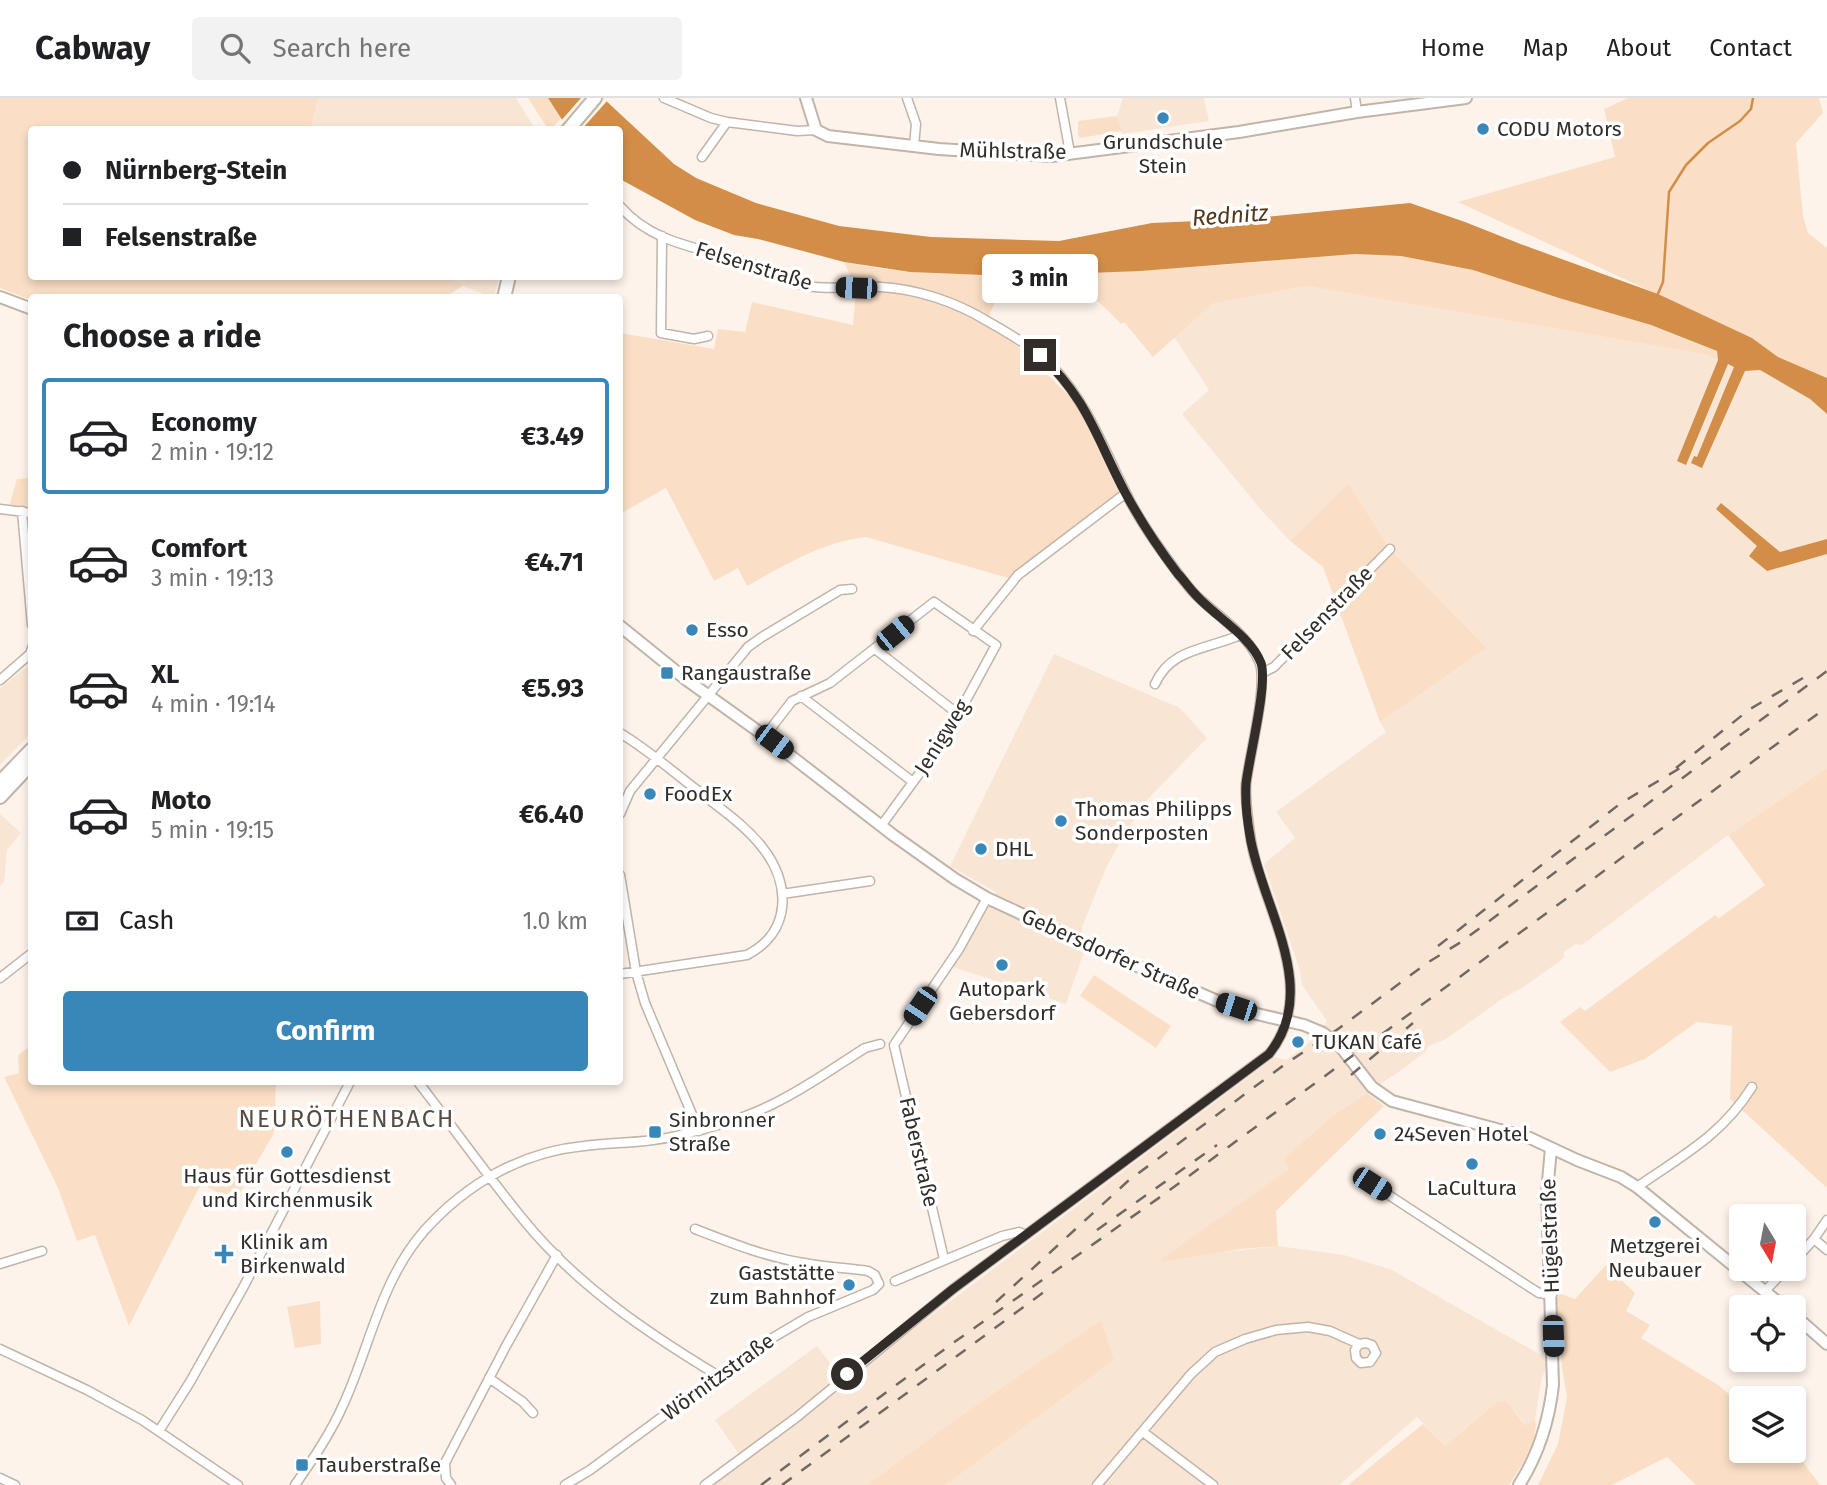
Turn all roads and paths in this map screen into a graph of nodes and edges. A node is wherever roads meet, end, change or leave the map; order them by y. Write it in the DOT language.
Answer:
graph roads {
  1 [pos="595,98"];
  2 [pos="806,98"];
  3 [pos="907,98"];
  4 [pos="1060,98"];
  5 [pos="1355,98"];
  6 [pos="1466,98"];
  7 [pos="670,99"];
  8 [pos="1357,112"];
  9 [pos="727,122"];
  10 [pos="571,126"];
  11 [pos="816,130"];
  12 [pos="914,146"];
  13 [pos="1070,153"];
  14 [pos="702,157"];
  15 [pos="623,209"];
  16 [pos="662,236"];
  17 [pos="0,297"];
  18 [pos="28,308"];
  19 [pos="708,337"];
  20 [pos="1126,493"];
  21 [pos="0,509"];
  22 [pos="27,512"];
  23 [pos="28,535"];
  24 [pos="1390,549"];
  25 [pos="852,589"];
  26 [pos="623,628"];
  27 [pos="973,631"];
  28 [pos="1240,635"];
  29 [pos="875,649"];
  30 [pos="28,656"];
  31 [pos="1262,673"];
  32 [pos="0,680"];
  33 [pos="1155,684"];
  34 [pos="709,696"];
  35 [pos="801,696"];
  36 [pos="958,714"];
  37 [pos="623,735"];
  38 [pos="765,736"];
  39 [pos="28,753"];
  40 [pos="657,759"];
  41 [pos="28,767"];
  42 [pos="0,782"];
  43 [pos="914,782"];
  44 [pos="0,797"];
  45 [pos="623,807"];
  46 [pos="881,826"];
  47 [pos="870,881"];
  48 [pos="623,893"];
  49 [pos="782,894"];
  50 [pos="987,898"];
  51 [pos="28,956"];
  52 [pos="636,972"];
  53 [pos="623,974"];
  54 [pos="0,978"];
  55 [pos="1286,1021"];
  56 [pos="880,1044"];
  57 [pos="348,1085"];
  58 [pos="420,1085"];
  59 [pos="1752,1087"];
  60 [pos="699,1131"];
  61 [pos="1551,1148"];
  62 [pos="491,1175"];
  63 [pos="1359,1179"];
  64 [pos="1637,1186"];
  65 [pos="1827,1220"];
  66 [pos="695,1229"];
  67 [pos="1026,1235"];
  68 [pos="1814,1239"];
  69 [pos="1806,1248"];
  70 [pos="1827,1250"];
  71 [pos="42,1251"];
  72 [pos="557,1255"];
  73 [pos="944,1259"];
  74 [pos="0,1264"];
  75 [pos="895,1281"];
  76 [pos="1775,1281"];
  77 [pos="1765,1292"];
  78 [pos="1552,1294"];
  79 [pos="1769,1295"];
  80 [pos="1806,1326"];
  81 [pos="1359,1344"];
  82 [pos="1827,1344"];
  83 [pos="0,1349"];
  84 [pos="718,1375"];
  85 [pos="489,1378"];
  86 [pos="533,1413"];
  87 [pos="159,1431"];
  88 [pos="1143,1432"];
  89 [pos="0,1478"];
  90 [pos="15,1485"];
  91 [pos="238,1485"];
  92 [pos="295,1485"];
  93 [pos="451,1485"];
  94 [pos="565,1485"];
  95 [pos="705,1485"];
  96 [pos="1097,1485"];
  97 [pos="1213,1485"];
  98 [pos="1519,1485"];
  1 -- 10 [label="main road"];
  2 -- 11 [label="main road"];
  3 -- 12 [label="street"];
  4 -- 13 [label="street"];
  5 -- 8 [label="street"];
  6 -- 8 [label="main road, Mühlstraße"];
  7 -- 9 [label="street, Mühlstraße"];
  8 -- 13 [label="main road, Mühlstraße"];
  9 -- 11 [label="street, Mühlstraße"];
  9 -- 14 [label="street"];
  11 -- 12 [label="main road, Mühlstraße"];
  12 -- 13 [label="main road, Mühlstraße"];
  15 -- 16 [label="street, Felsenstraße"];
  16 -- 19 [label="street"];
  16 -- 20 [label="street, Felsenstraße"];
  17 -- 18 [label="main road"];
  20 -- 27 [label="street"];
  20 -- 28 [label="street, Felsenstraße"];
  21 -- 22 [label="street"];
  22 -- 23 [label="street"];
  24 -- 31 [label="street, Felsenstraße"];
  25 -- 34 [label="street"];
  26 -- 34 [label="main road, Gebersdorfer Straße"];
  27 -- 29 [label="street"];
  27 -- 36 [label="street, Jenigweg"];
  28 -- 31 [label="street, Felsenstraße"];
  28 -- 33 [label="street"];
  29 -- 35 [label="street"];
  29 -- 36 [label="street"];
  30 -- 32 [label="street"];
  31 -- 55 [label="street, Felsenstraße"];
  34 -- 38 [label="main road, Gebersdorfer Straße"];
  34 -- 40 [label="street"];
  35 -- 38 [label="street"];
  35 -- 43 [label="street"];
  36 -- 43 [label="street, Jenigweg"];
  37 -- 40 [label="street"];
  38 -- 46 [label="main road, Gebersdorfer Straße"];
  39 -- 42 [label="main road"];
  40 -- 45 [label="street"];
  40 -- 49 [label="street"];
  41 -- 44 [label="main road"];
  43 -- 46 [label="street, Jenigweg"];
  46 -- 50 [label="main road, Gebersdorfer Straße"];
  47 -- 49 [label="street"];
  48 -- 52 [label="street"];
  49 -- 52 [label="street"];
  50 -- 55 [label="main road, Gebersdorfer Straße"];
  50 -- 73 [label="street, Faberstraße"];
  51 -- 54 [label="street"];
  52 -- 53 [label="street"];
  52 -- 60 [label="street"];
  55 -- 61 [label="main road, Gebersdorfer Straße"];
  55 -- 67 [label="street"];
  56 -- 60 [label="street"];
  57 -- 87 [label="street"];
  58 -- 62 [label="street"];
  59 -- 64 [label="street"];
  60 -- 62 [label="street"];
  61 -- 64 [label="main road, Gebersdorfer Straße"];
  61 -- 78 [label="main road, Hügelstraße"];
  62 -- 72 [label="street"];
  62 -- 92 [label="street"];
  63 -- 78 [label="street"];
  64 -- 77 [label="main road, Gebersdorfer Straße"];
  65 -- 68 [label="street"];
  66 -- 84 [label="street, Wörnitzstraße"];
  67 -- 73 [label="street"];
  67 -- 95 [label="street"];
  68 -- 69 [label="street"];
  68 -- 70 [label="street"];
  71 -- 74 [label="street"];
  72 -- 84 [label="street"];
  72 -- 85 [label="street"];
  73 -- 75 [label="street"];
  76 -- 77 [label="street"];
  77 -- 79 [label="main road, Gebersdorfer Straße"];
  78 -- 98 [label="main road, Hügelstraße"];
  80 -- 82 [label="main road"];
  81 -- 88 [label="street"];
  83 -- 87 [label="street"];
  84 -- 94 [label="street, Wörnitzstraße"];
  85 -- 86 [label="street"];
  85 -- 93 [label="street"];
  87 -- 91 [label="street"];
  88 -- 96 [label="street"];
  88 -- 97 [label="street"];
  89 -- 90 [label="street"];
}
